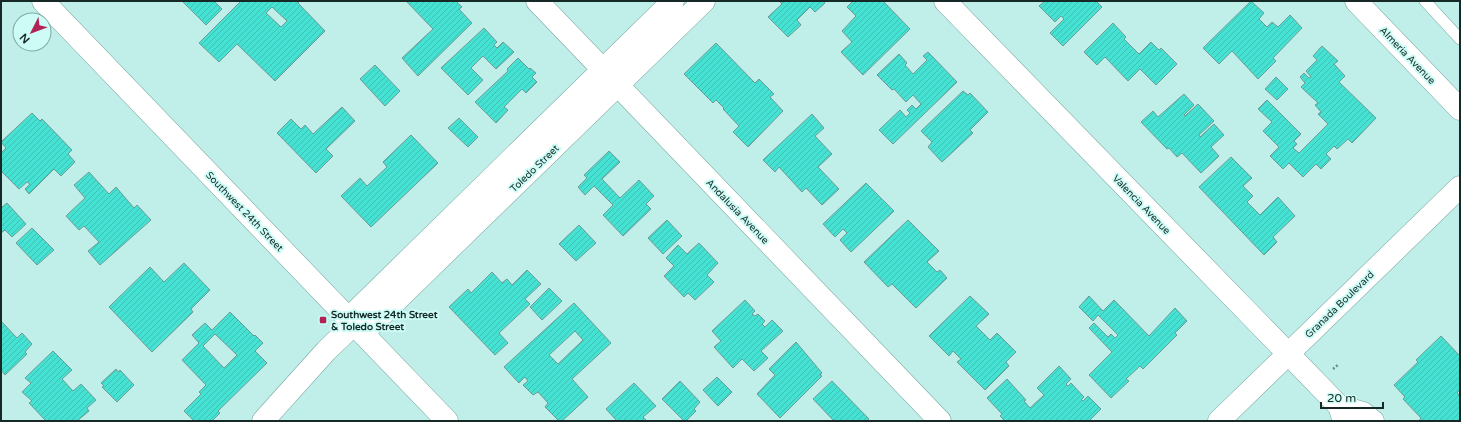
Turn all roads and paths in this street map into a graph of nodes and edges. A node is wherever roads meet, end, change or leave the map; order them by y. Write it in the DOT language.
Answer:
graph roads {
  1 [pos="43,1"];
  2 [pos="537,1"];
  3 [pos="674,1"];
  4 [pos="704,1"];
  5 [pos="945,1"];
  6 [pos="1356,1"];
  7 [pos="1425,1"];
  8 [pos="1460,39"];
  9 [pos="603,70"];
  10 [pos="618,87"];
  11 [pos="1460,109"];
  12 [pos="1460,187"];
  13 [pos="355,325"];
  14 [pos="1287,354"];
  15 [pos="1342,414"];
  16 [pos="263,421"];
  17 [pos="447,421"];
  18 [pos="940,421"];
  19 [pos="1219,421"];
  20 [pos="1373,421"];
  1 -- 13 [label="street, Southwest 24th Street"];
  2 -- 9 [label="street, Andalusia Avenue"];
  3 -- 9 [label="street, Toledo Street"];
  4 -- 10 [label="street, Toledo Street"];
  5 -- 14 [label="street, Valencia Avenue"];
  6 -- 11 [label="street, Almeria Avenue"];
  7 -- 8 [label="lane"];
  9 -- 10 [label="street, Andalusia Avenue"];
  9 -- 13 [label="street, Toledo Street"];
  10 -- 13 [label="street, Toledo Street"];
  10 -- 18 [label="street, Andalusia Avenue"];
  12 -- 14 [label="street, Granada Boulevard"];
  13 -- 16 [label="street, Toledo Street"];
  13 -- 17 [label="street, Southwest 24th Street"];
  14 -- 15 [label="street, Valencia Avenue"];
  14 -- 19 [label="street, Granada Boulevard"];
  15 -- 20 [label="street, Valencia Avenue"];
}
